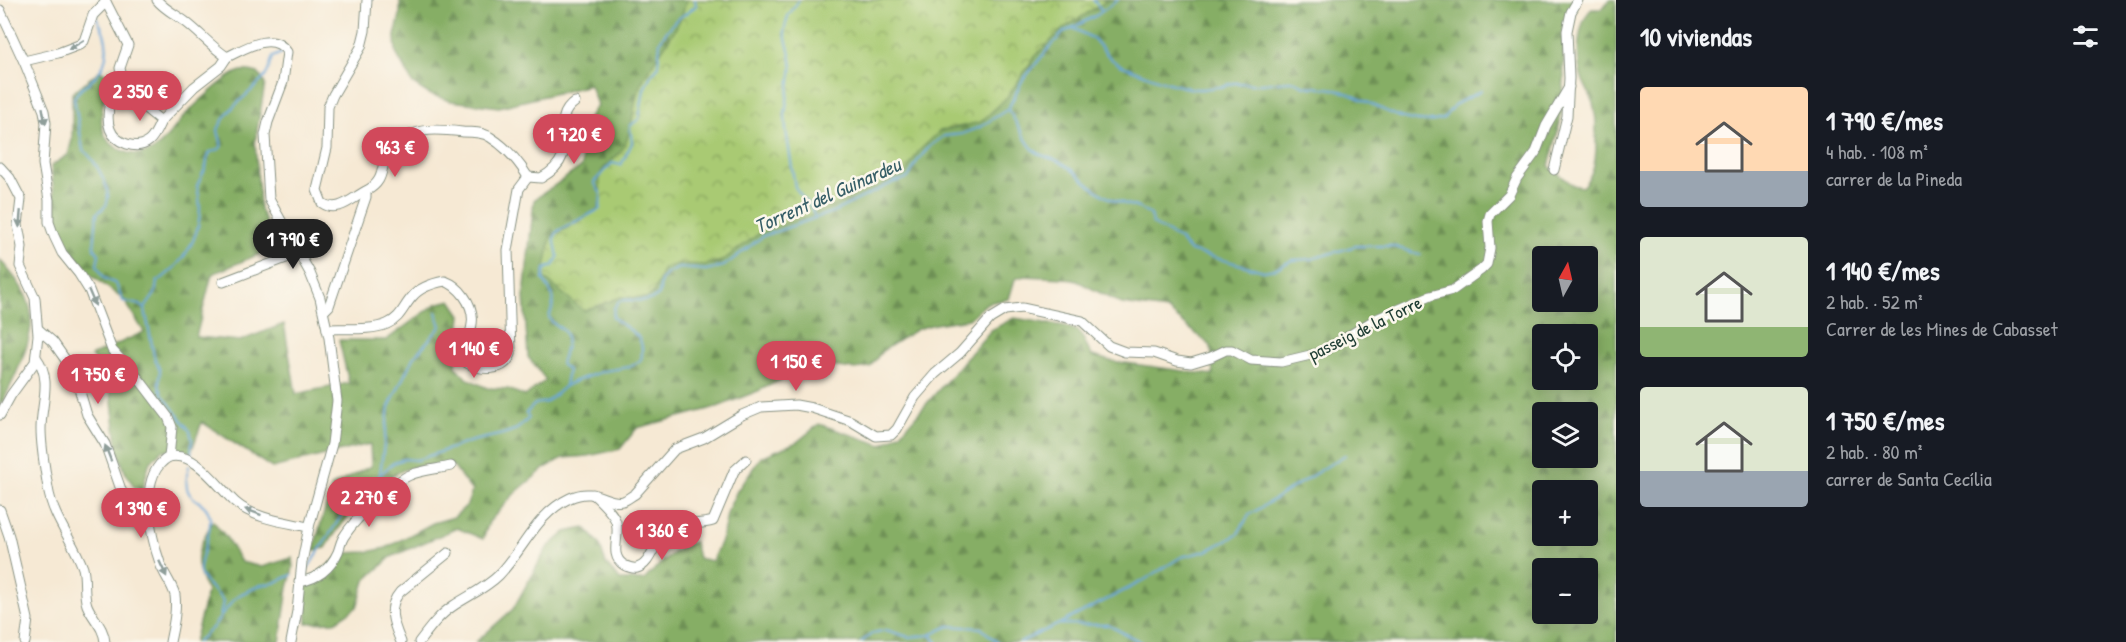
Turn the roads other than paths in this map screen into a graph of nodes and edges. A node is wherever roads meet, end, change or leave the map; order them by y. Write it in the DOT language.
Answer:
graph roads {
  1 [pos="157,0"];
  2 [pos="367,0"];
  3 [pos="1578,0"];
  4 [pos="105,1"];
  5 [pos="0,10"];
  6 [pos="5,33"];
  7 [pos="227,57"];
  8 [pos="24,61"];
  9 [pos="123,78"];
  10 [pos="1569,87"];
  11 [pos="575,102"];
  12 [pos="161,121"];
  13 [pos="0,167"];
  14 [pos="1554,170"];
  15 [pos="528,177"];
  16 [pos="366,191"];
  17 [pos="299,253"];
  18 [pos="223,282"];
  19 [pos="324,311"];
  20 [pos="38,329"];
  21 [pos="327,329"];
  22 [pos="36,357"];
  23 [pos="0,415"];
  24 [pos="169,457"];
  25 [pos="746,460"];
  26 [pos="452,466"];
  27 [pos="593,494"];
  28 [pos="0,510"];
  29 [pos="148,512"];
  30 [pos="309,527"];
  31 [pos="448,553"];
  32 [pos="299,582"];
  33 [pos="25,642"];
  34 [pos="105,642"];
  35 [pos="170,642"];
  36 [pos="291,642"];
  37 [pos="401,642"];
  38 [pos="419,642"];
  1 -- 7 [label="street"];
  2 -- 16 [label="street"];
  3 -- 10 [label="street"];
  4 -- 8 [label="street, one-way"];
  4 -- 9 [label="street"];
  5 -- 6 [label="street"];
  6 -- 8 [label="street"];
  7 -- 12 [label="street"];
  7 -- 17 [label="street"];
  8 -- 24 [label="street, one-way"];
  9 -- 12 [label="street"];
  9 -- 12 [label="street"];
  10 -- 14 [label="street"];
  10 -- 27 [label="street, passeig de la Torre"];
  11 -- 15 [label="street"];
  13 -- 20 [label="street, one-way"];
  15 -- 16 [label="street"];
  15 -- 21 [label="street"];
  16 -- 19 [label="street"];
  17 -- 18 [label="street"];
  17 -- 19 [label="street"];
  19 -- 21 [label="street"];
  20 -- 22 [label="street"];
  29 -- 20 [label="street, one-way"];
  21 -- 30 [label="street"];
  22 -- 23 [label="street"];
  22 -- 34 [label="street"];
  24 -- 29 [label="street"];
  30 -- 24 [label="street, one-way"];
  25 -- 27 [label="street"];
  26 -- 32 [label="street"];
  27 -- 38 [label="street, passeig de la Torre"];
  28 -- 33 [label="street"];
  29 -- 35 [label="street, one-way"];
  30 -- 32 [label="street"];
  31 -- 37 [label="street"];
  32 -- 36 [label="street"];
}
